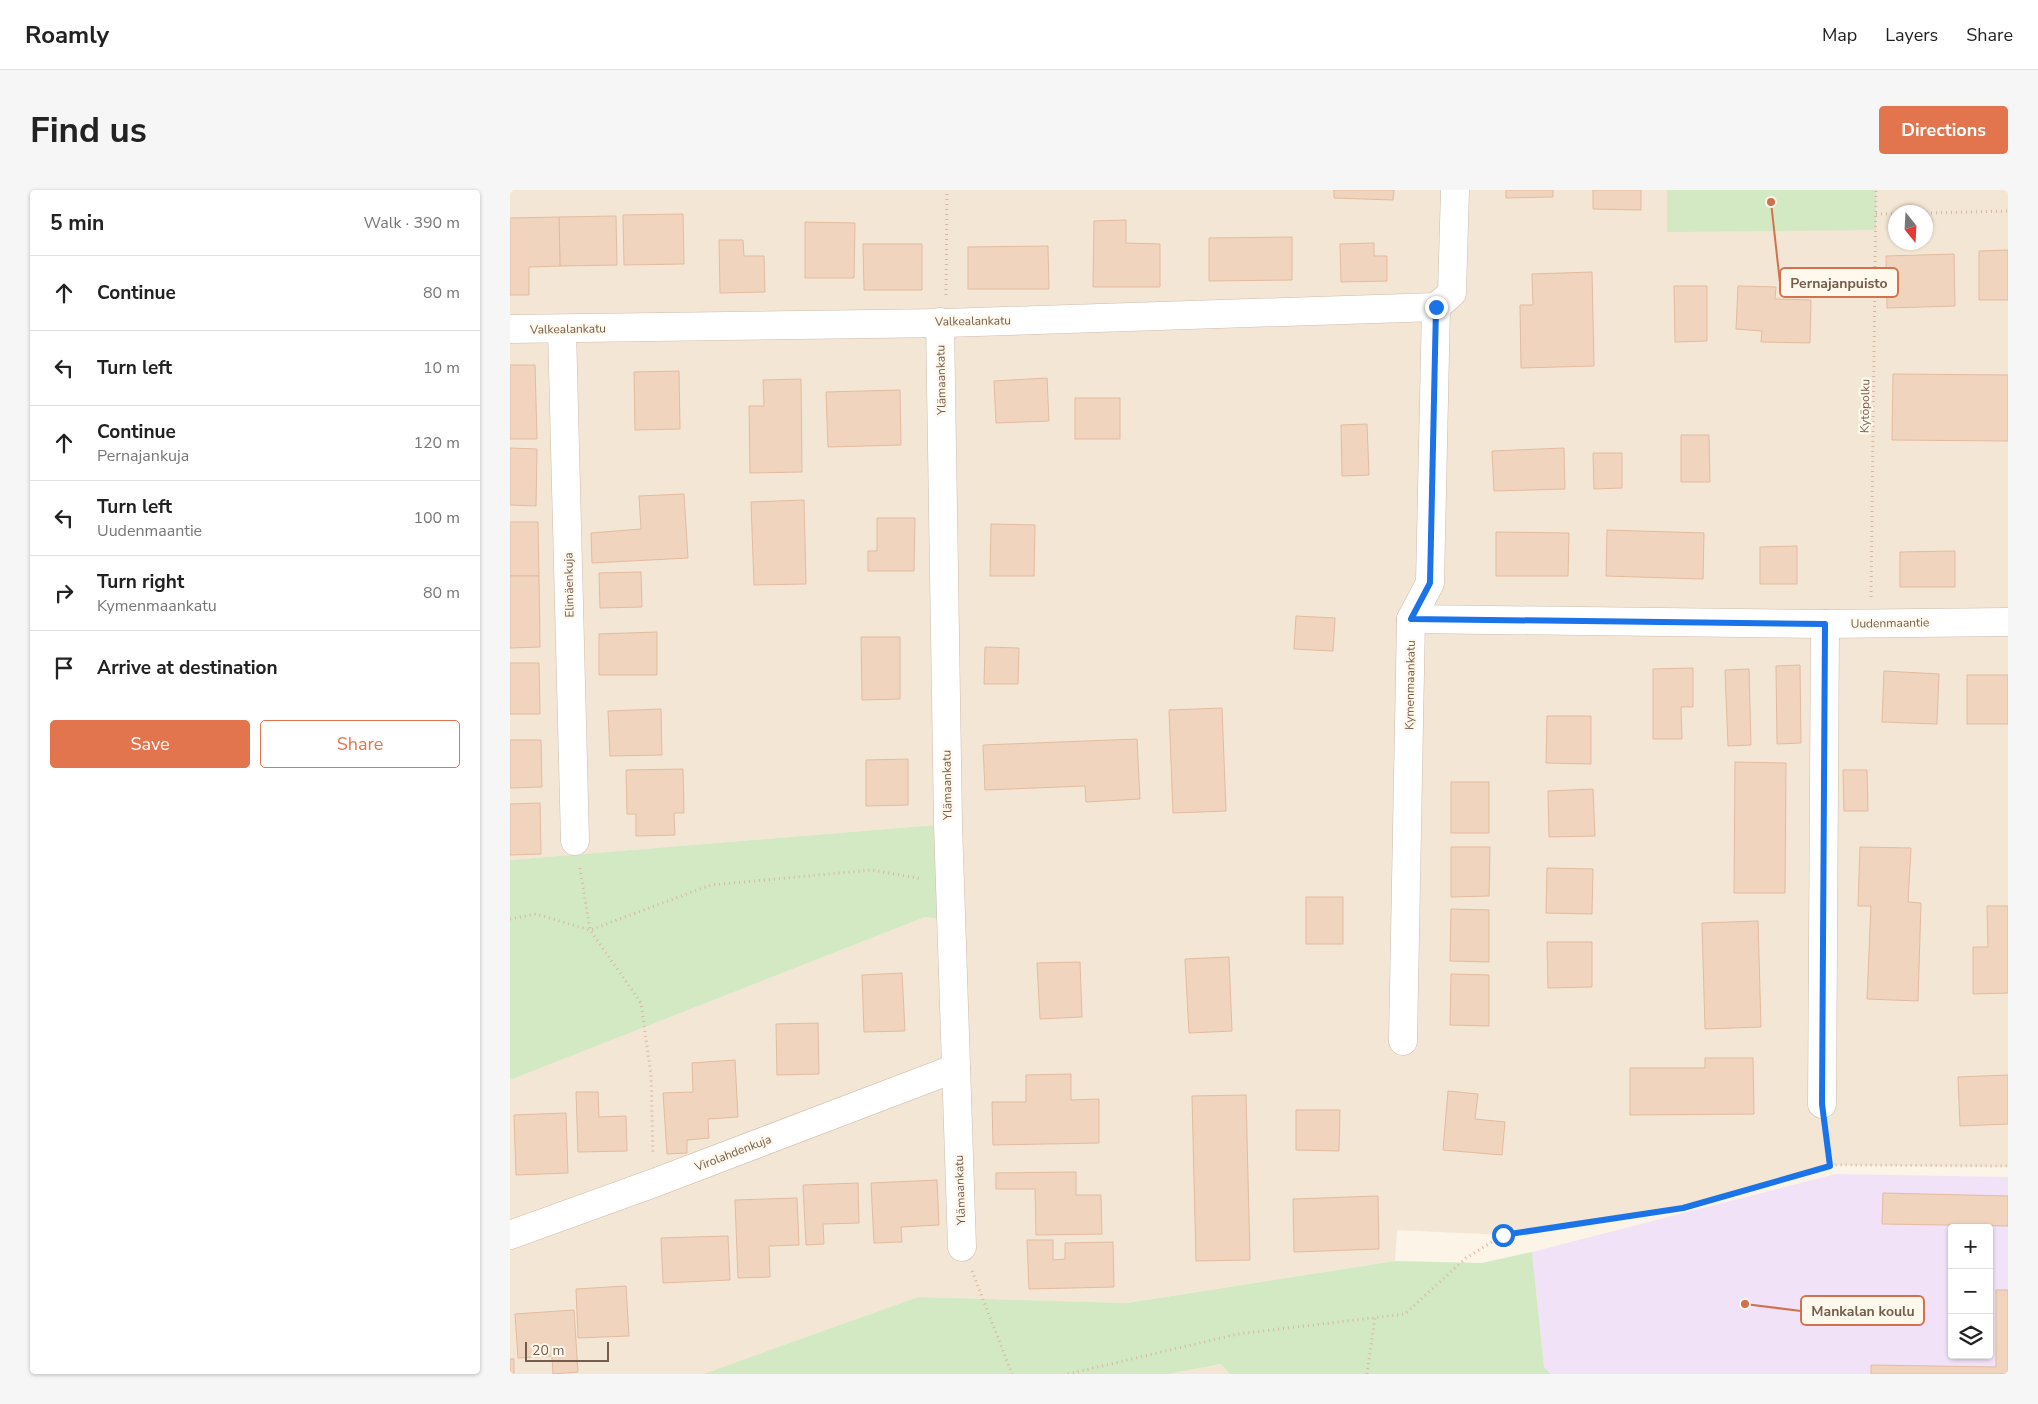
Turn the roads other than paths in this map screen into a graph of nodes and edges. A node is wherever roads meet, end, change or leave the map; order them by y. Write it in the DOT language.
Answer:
graph roads {
  1 [pos="1455,190"];
  2 [pos="1436,307"];
  3 [pos="943,322"];
  4 [pos="510,329"];
  5 [pos="562,329"];
  6 [pos="1411,619"];
  7 [pos="2008,622"];
  8 [pos="1825,624"];
  9 [pos="575,841"];
  10 [pos="1403,1041"];
  11 [pos="956,1068"];
  12 [pos="1822,1104"];
  13 [pos="510,1235"];
  14 [pos="962,1248"];
  1 -- 2 [label="street"];
  2 -- 3 [label="street, Valkealankatu"];
  2 -- 6 [label="street, Kymenmaankatu"];
  3 -- 5 [label="street, Valkealankatu"];
  3 -- 11 [label="street, Ylämaankatu"];
  4 -- 5 [label="street, Valkealankatu"];
  5 -- 9 [label="street, Elimäenkuja"];
  6 -- 8 [label="street, Uudenmaantie"];
  6 -- 10 [label="street, Kymenmaankatu"];
  7 -- 8 [label="street, Uudenmaantie"];
  8 -- 12 [label="street"];
  11 -- 13 [label="street, Virolahdenkuja"];
  11 -- 14 [label="street, Ylämaankatu"];
}
